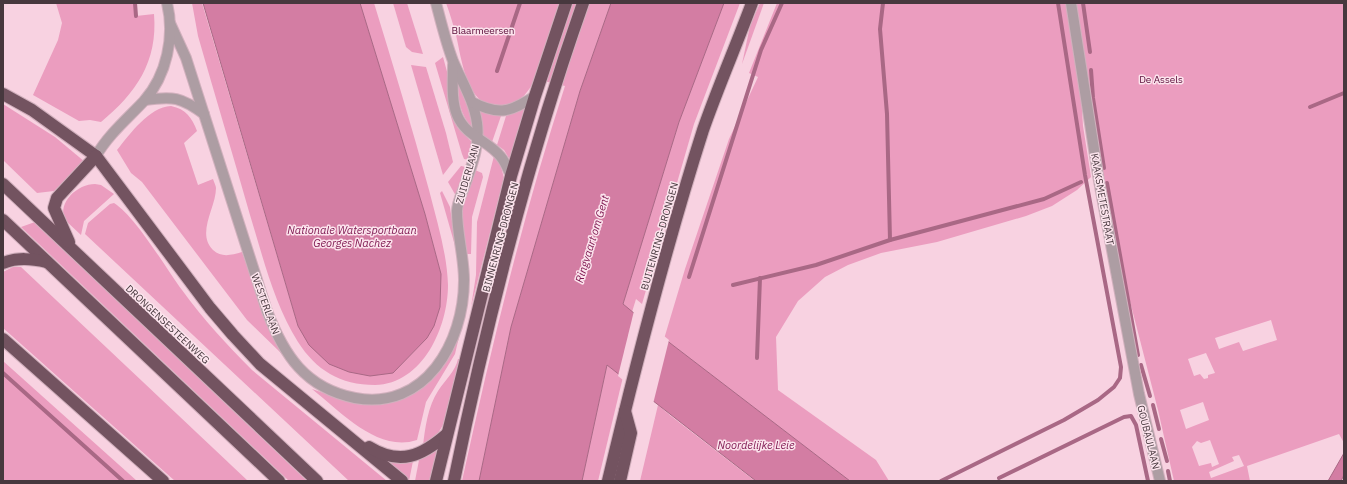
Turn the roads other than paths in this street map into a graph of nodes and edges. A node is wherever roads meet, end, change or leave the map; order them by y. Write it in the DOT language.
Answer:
graph roads {
  1 [pos="167,3"];
  2 [pos="436,3"];
  3 [pos="566,3"];
  4 [pos="583,3"];
  5 [pos="752,3"];
  6 [pos="1071,3"];
  7 [pos="170,23"];
  8 [pos="453,60"];
  9 [pos="3,94"];
  10 [pos="535,96"];
  11 [pos="145,100"];
  12 [pos="472,102"];
  13 [pos="205,116"];
  14 [pos="478,139"];
  15 [pos="96,156"];
  16 [pos="511,176"];
  17 [pos="3,184"];
  18 [pos="457,210"];
  19 [pos="3,220"];
  20 [pos="74,250"];
  21 [pos="47,262"];
  22 [pos="3,263"];
  23 [pos="3,339"];
  24 [pos="1138,394"];
  25 [pos="625,410"];
  26 [pos="343,431"];
  27 [pos="447,434"];
  28 [pos="163,481"];
  29 [pos="279,481"];
  30 [pos="317,481"];
  31 [pos="402,481"];
  32 [pos="436,481"];
  33 [pos="454,481"];
  34 [pos="608,481"];
  35 [pos="620,481"];
  36 [pos="1160,481"];
  1 -- 7 [label="street"];
  2 -- 8 [label="street, ZUIDERLAAN"];
  3 -- 10 [label="highway"];
  4 -- 33 [label="highway, BINNENRING-DRONGEN"];
  5 -- 25 [label="highway, BUITENRING-DRONGEN"];
  6 -- 24 [label="street, KAAKSMETESTRAAT"];
  7 -- 11 [label="street"];
  7 -- 13 [label="street, WESTERLAAN"];
  8 -- 12 [label="street, ZUIDERLAAN"];
  8 -- 14 [label="street, ZUIDERLAAN"];
  9 -- 15 [label="highway"];
  10 -- 12 [label="street"];
  10 -- 16 [label="highway"];
  11 -- 13 [label="street"];
  11 -- 15 [label="street"];
  12 -- 14 [label="street, ZUIDERLAAN"];
  13 -- 18 [label="street, WESTERLAAN"];
  14 -- 16 [label="street, ZUIDERLAAN"];
  14 -- 18 [label="street, ZUIDERLAAN"];
  15 -- 20 [label="highway"];
  15 -- 26 [label="highway"];
  16 -- 27 [label="highway"];
  17 -- 20 [label="highway, DRONGENSESTEENWEG"];
  19 -- 21 [label="highway"];
  20 -- 30 [label="highway, DRONGENSESTEENWEG"];
  21 -- 22 [label="highway"];
  21 -- 29 [label="highway"];
  23 -- 28 [label="highway"];
  24 -- 36 [label="street, GOUBAULAAN"];
  25 -- 34 [label="highway, BUITENRING-DRONGEN"];
  25 -- 35 [label="highway"];
  26 -- 27 [label="highway"];
  26 -- 31 [label="highway"];
  27 -- 32 [label="highway"];
}
